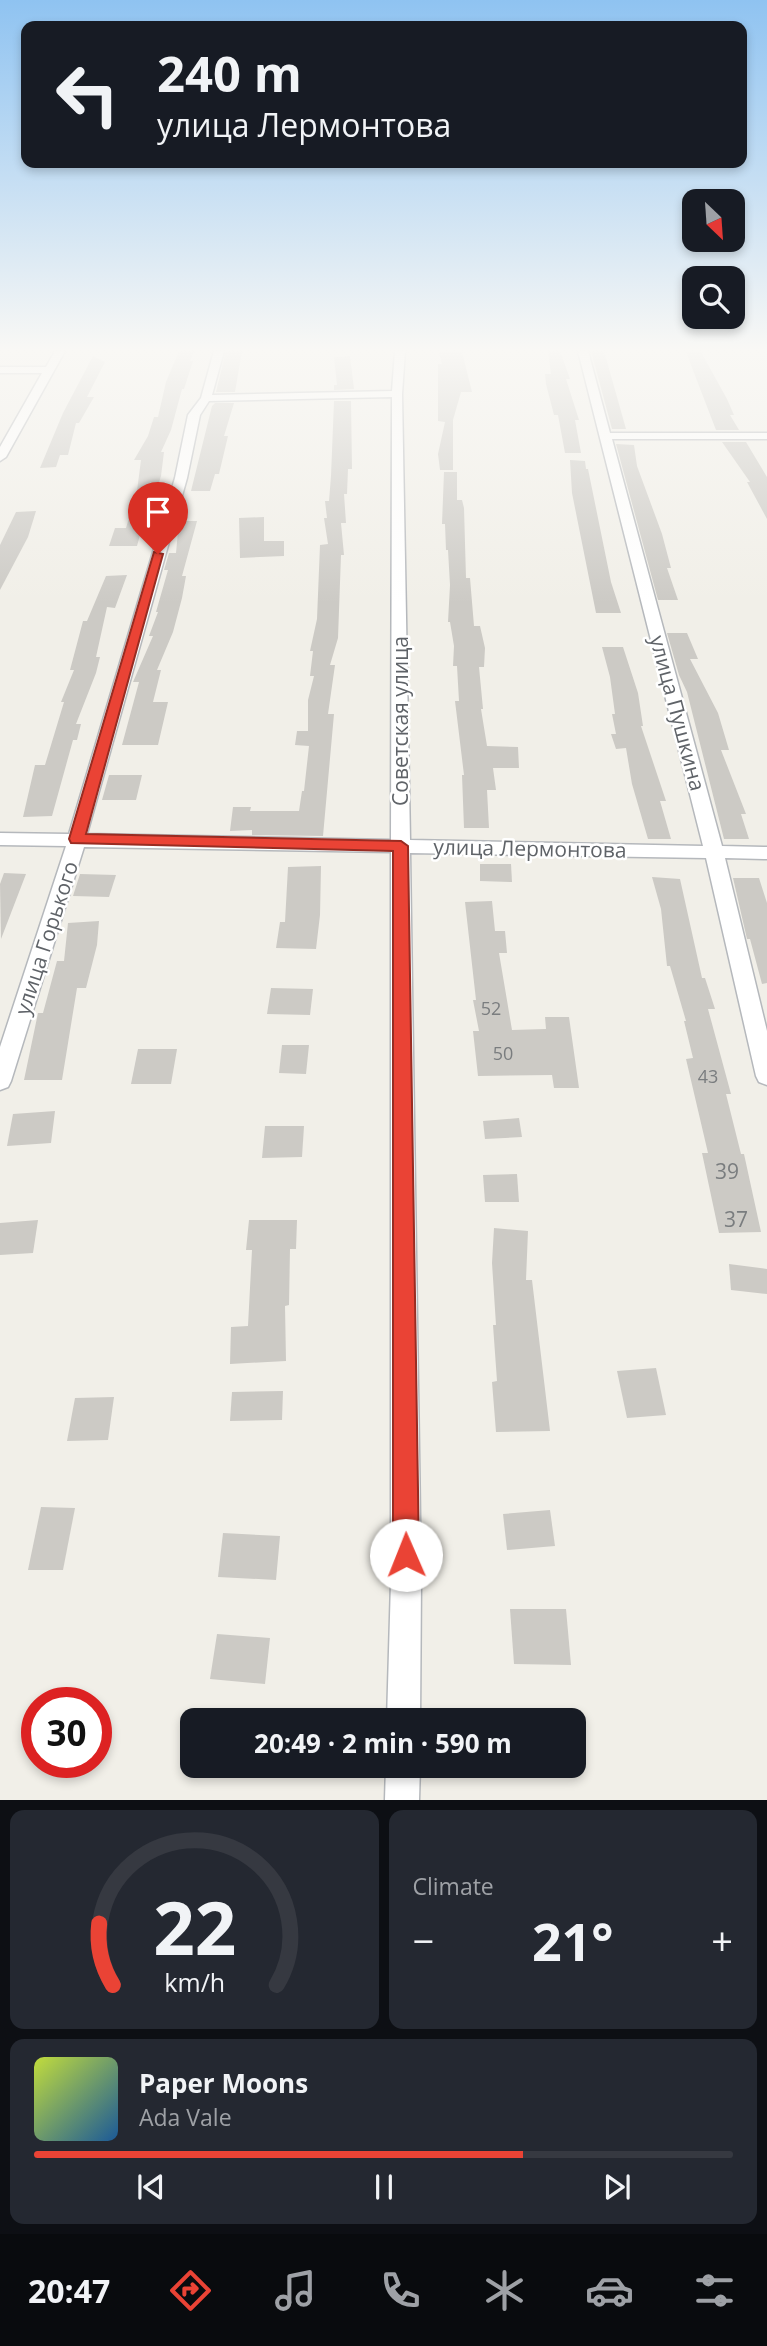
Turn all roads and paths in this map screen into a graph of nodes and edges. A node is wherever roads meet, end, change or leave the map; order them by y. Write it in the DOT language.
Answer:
graph roads {
  1 [pos="13,435"];
  2 [pos="190,435"];
  3 [pos="397,435"];
  4 [pos="606,436"];
  5 [pos="767,436"];
  6 [pos="0,457"];
  7 [pos="0,839"];
  8 [pos="77,839"];
  9 [pos="401,846"];
  10 [pos="714,852"];
  11 [pos="767,853"];
  12 [pos="767,1076"];
  13 [pos="0,1082"];
  14 [pos="404,1708"];
  15 [pos="403,1778"];
  16 [pos="402,1800"];
  1 -- 6 [label="street"];
  2 -- 8 [label="street, улица Горького"];
  3 -- 9 [label="street, Советская улица"];
  4 -- 5 [label="street"];
  4 -- 10 [label="street, улица Пушкина"];
  7 -- 8 [label="street, улица Лермонтова"];
  8 -- 9 [label="street, улица Лермонтова"];
  8 -- 13 [label="street, улица Горького"];
  9 -- 10 [label="street, улица Лермонтова"];
  9 -- 14 [label="street, Советская улица"];
  10 -- 11 [label="street, улица Лермонтова"];
  10 -- 12 [label="street, улица Пушкина"];
  15 -- 16 [label="street"];
}
